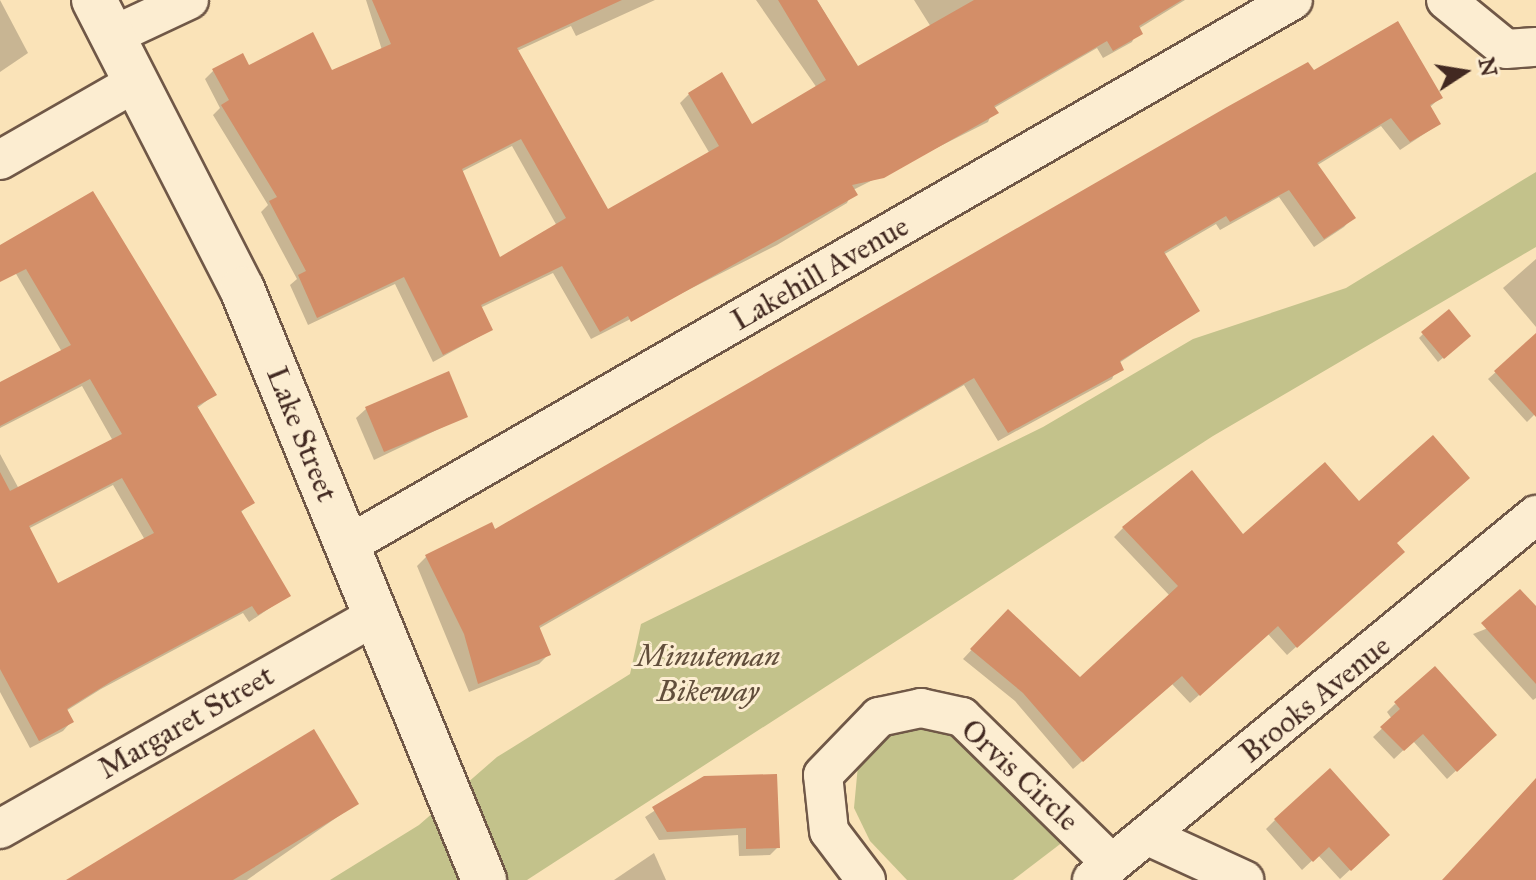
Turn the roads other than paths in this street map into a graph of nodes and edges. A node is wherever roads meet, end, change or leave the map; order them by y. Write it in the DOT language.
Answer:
graph roads {
  1 [pos="189,0"];
  2 [pos="1293,0"];
  3 [pos="1446,0"];
  4 [pos="103,18"];
  5 [pos="1536,47"];
  6 [pos="136,82"];
  7 [pos="0,160"];
  8 [pos="1536,515"];
  9 [pos="346,546"];
  10 [pos="373,617"];
  11 [pos="5,814"];
  12 [pos="1148,836"];
  13 [pos="1101,871"];
  14 [pos="484,880"];
  15 [pos="866,880"];
  16 [pos="1244,880"];
  1 -- 4 [label="street"];
  2 -- 9 [label="street, Lakehill Avenue"];
  3 -- 5 [label="street"];
  4 -- 6 [label="main road, Lake Street"];
  6 -- 7 [label="street"];
  6 -- 9 [label="main road, Lake Street"];
  8 -- 12 [label="street, Brooks Avenue"];
  9 -- 10 [label="main road, Lake Street"];
  10 -- 11 [label="street, Margaret Street"];
  10 -- 14 [label="main road, Lake Street"];
  12 -- 13 [label="street, Brooks Avenue"];
  12 -- 16 [label="street"];
  13 -- 15 [label="street, Orvis Circle"];
}
